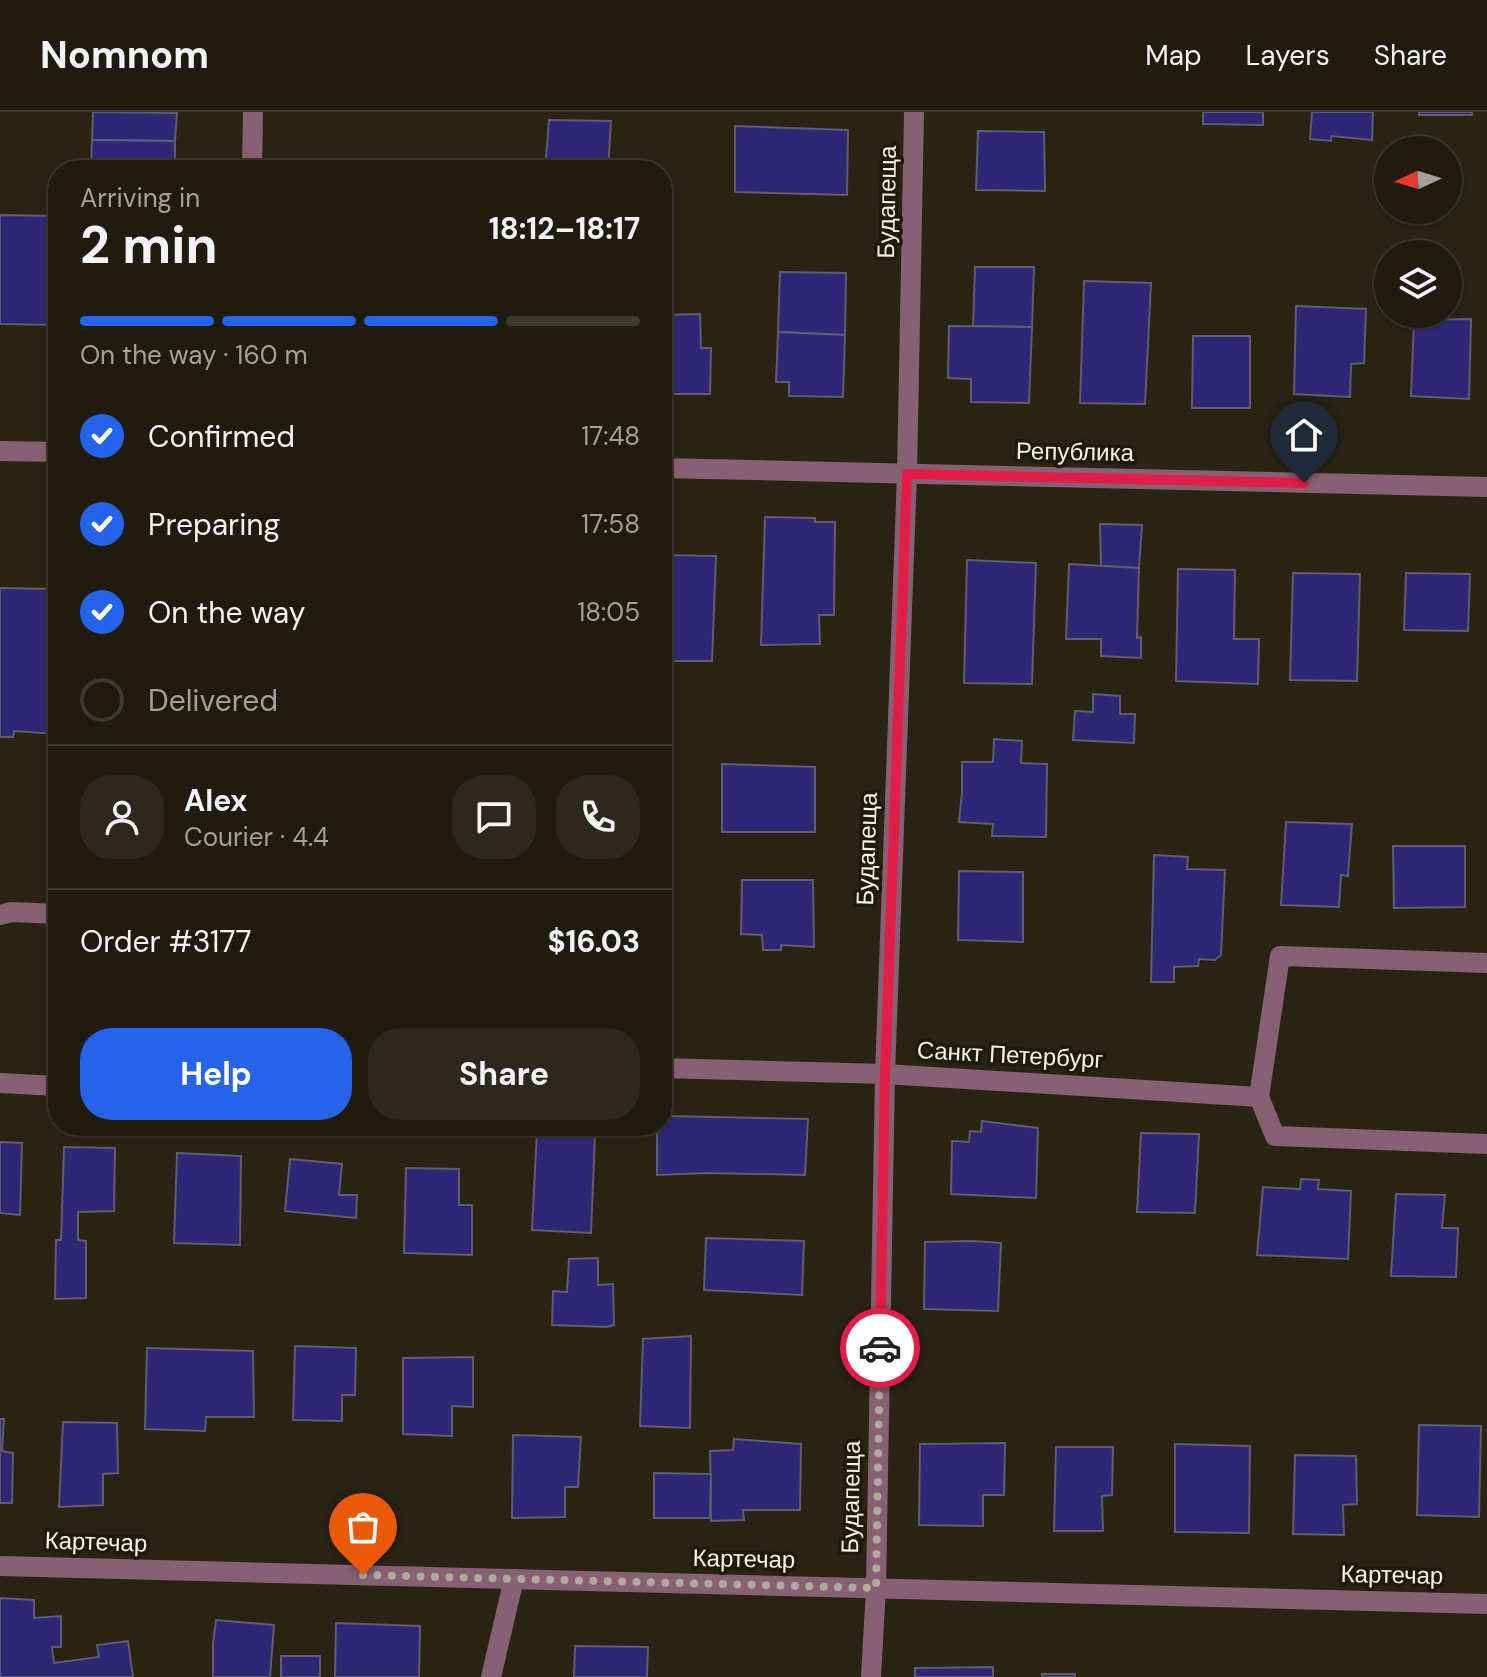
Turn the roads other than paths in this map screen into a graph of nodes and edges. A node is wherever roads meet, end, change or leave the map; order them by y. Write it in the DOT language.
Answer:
graph roads {
  1 [pos="253,112"];
  2 [pos="914,112"];
  3 [pos="252,160"];
  4 [pos="0,451"];
  5 [pos="48,452"];
  6 [pos="672,468"];
  7 [pos="907,474"];
  8 [pos="1487,487"];
  9 [pos="48,914"];
  10 [pos="0,915"];
  11 [pos="1487,963"];
  12 [pos="672,1068"];
  13 [pos="885,1074"];
  14 [pos="0,1083"];
  15 [pos="48,1085"];
  16 [pos="1259,1097"];
  17 [pos="1487,1144"];
  18 [pos="0,1566"];
  19 [pos="514,1579"];
  20 [pos="876,1588"];
  21 [pos="1487,1604"];
  22 [pos="491,1677"];
  23 [pos="871,1677"];
  1 -- 3 [label="street"];
  2 -- 7 [label="street, Будапеща"];
  4 -- 5 [label="street"];
  6 -- 7 [label="street, Република"];
  7 -- 8 [label="street, Република"];
  7 -- 13 [label="street, Будапеща"];
  9 -- 10 [label="street"];
  11 -- 16 [label="street"];
  12 -- 13 [label="street, Санкт Петербург"];
  13 -- 16 [label="street, Санкт Петербург"];
  13 -- 20 [label="street, Будапеща"];
  14 -- 15 [label="street"];
  16 -- 17 [label="street"];
  18 -- 19 [label="street, Картечар"];
  19 -- 20 [label="street, Картечар"];
  19 -- 22 [label="street"];
  20 -- 21 [label="street, Картечар"];
  20 -- 23 [label="street, Будапеща"];
}
